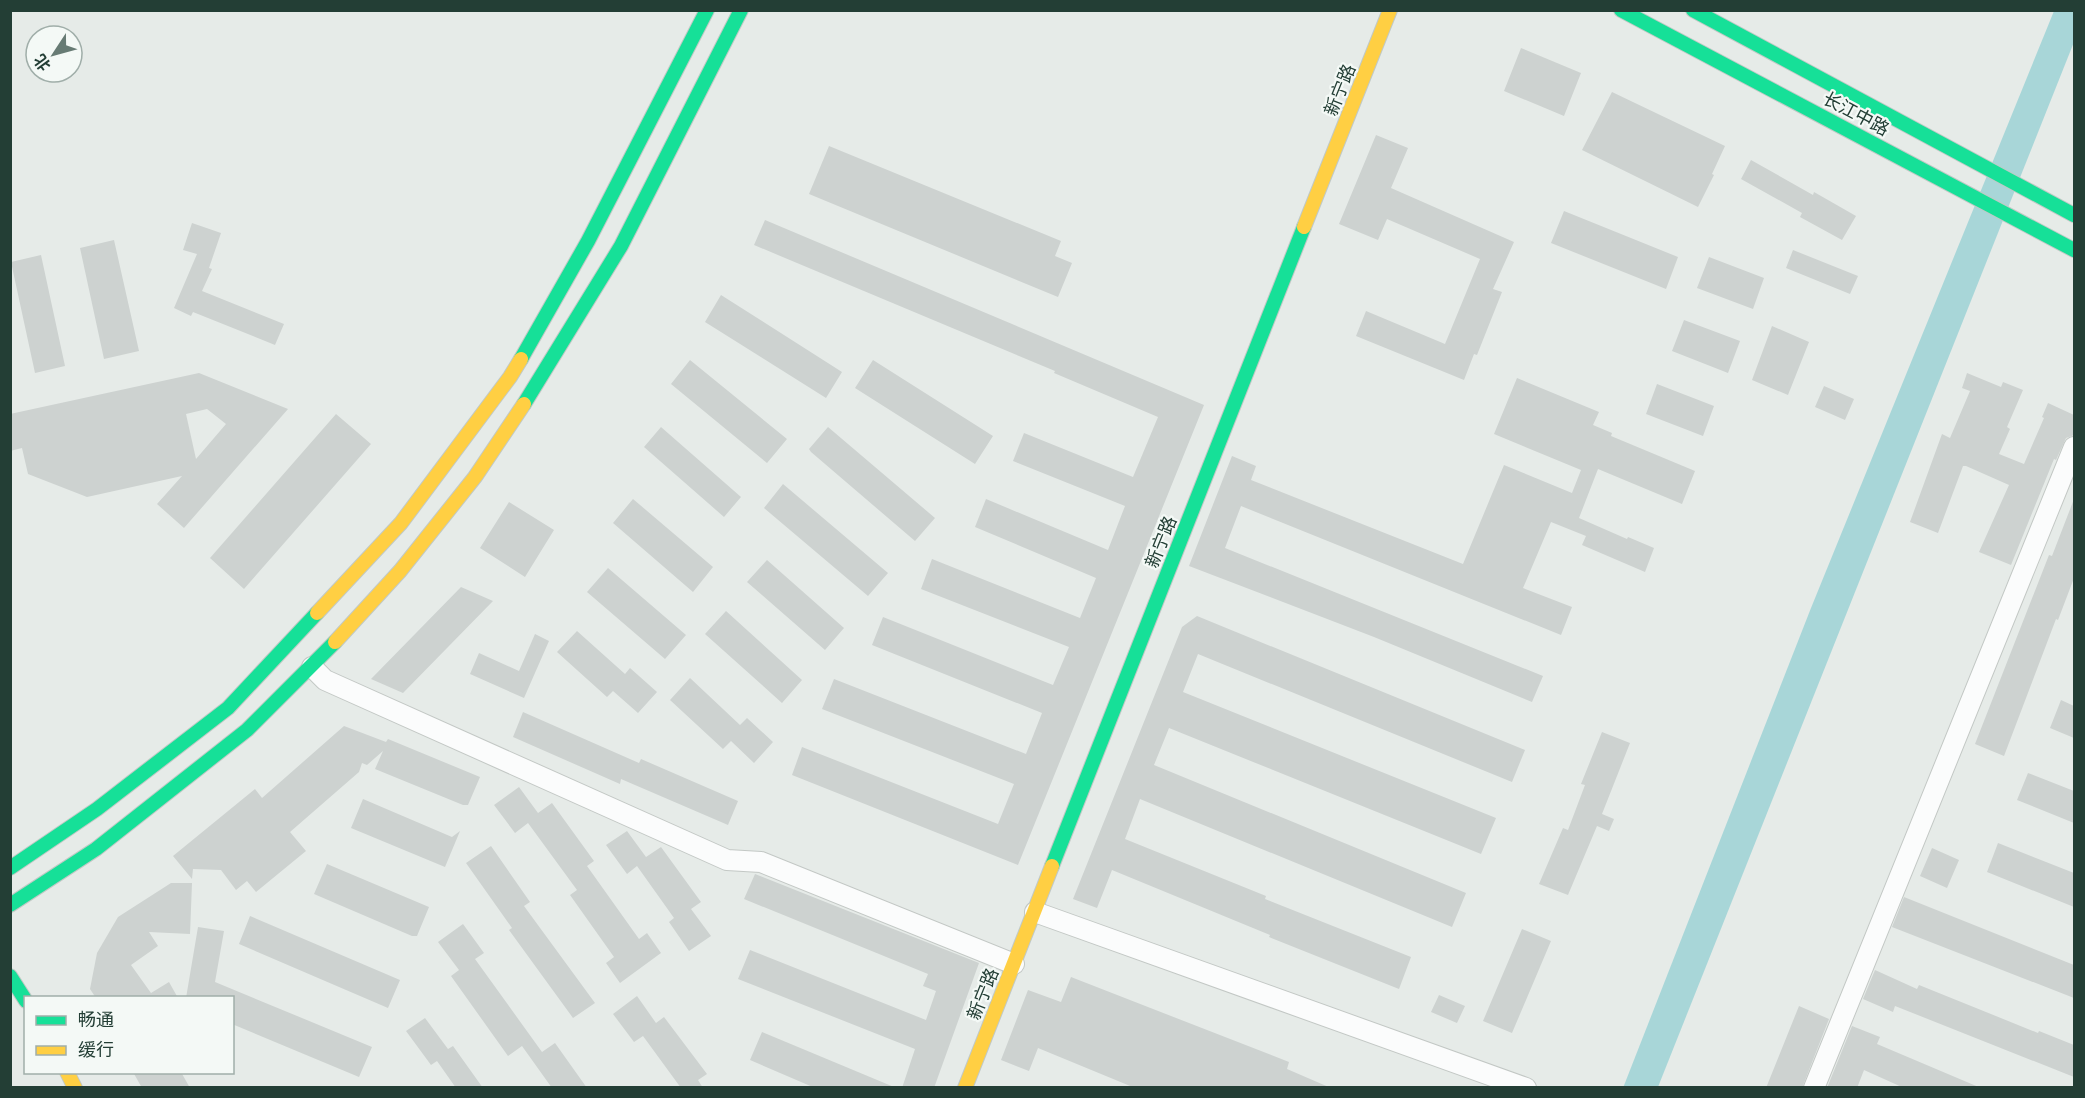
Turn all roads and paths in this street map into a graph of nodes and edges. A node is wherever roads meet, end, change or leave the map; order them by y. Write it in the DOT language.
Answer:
graph roads {
  1 [pos="707,10"];
  2 [pos="741,10"];
  3 [pos="1390,10"];
  4 [pos="1621,10"];
  5 [pos="1685,22"];
  6 [pos="2074,215"];
  7 [pos="2074,250"];
  8 [pos="2074,447"];
  9 [pos="312,667"];
  10 [pos="10,868"];
  11 [pos="10,905"];
  12 [pos="1035,912"];
  13 [pos="1014,964"];
  14 [pos="10,976"];
  15 [pos="24,997"];
  16 [pos="68,1074"];
  17 [pos="75,1088"];
  18 [pos="965,1088"];
  19 [pos="1526,1088"];
  20 [pos="1814,1088"];
  1 -- 10 [label="main road"];
  2 -- 9 [label="main road"];
  3 -- 12 [label="main road, 新宁路"];
  4 -- 5 [label="main road, 长江中路"];
  5 -- 6 [label="main road, 长江中路"];
  5 -- 7 [label="main road, 长江中路"];
  8 -- 20 [label="street"];
  9 -- 11 [label="main road"];
  9 -- 13 [label="street"];
  12 -- 13 [label="main road, 新宁路"];
  12 -- 19 [label="street"];
  13 -- 18 [label="main road, 新宁路"];
  14 -- 15 [label="main road"];
  16 -- 17 [label="main road"];
}
